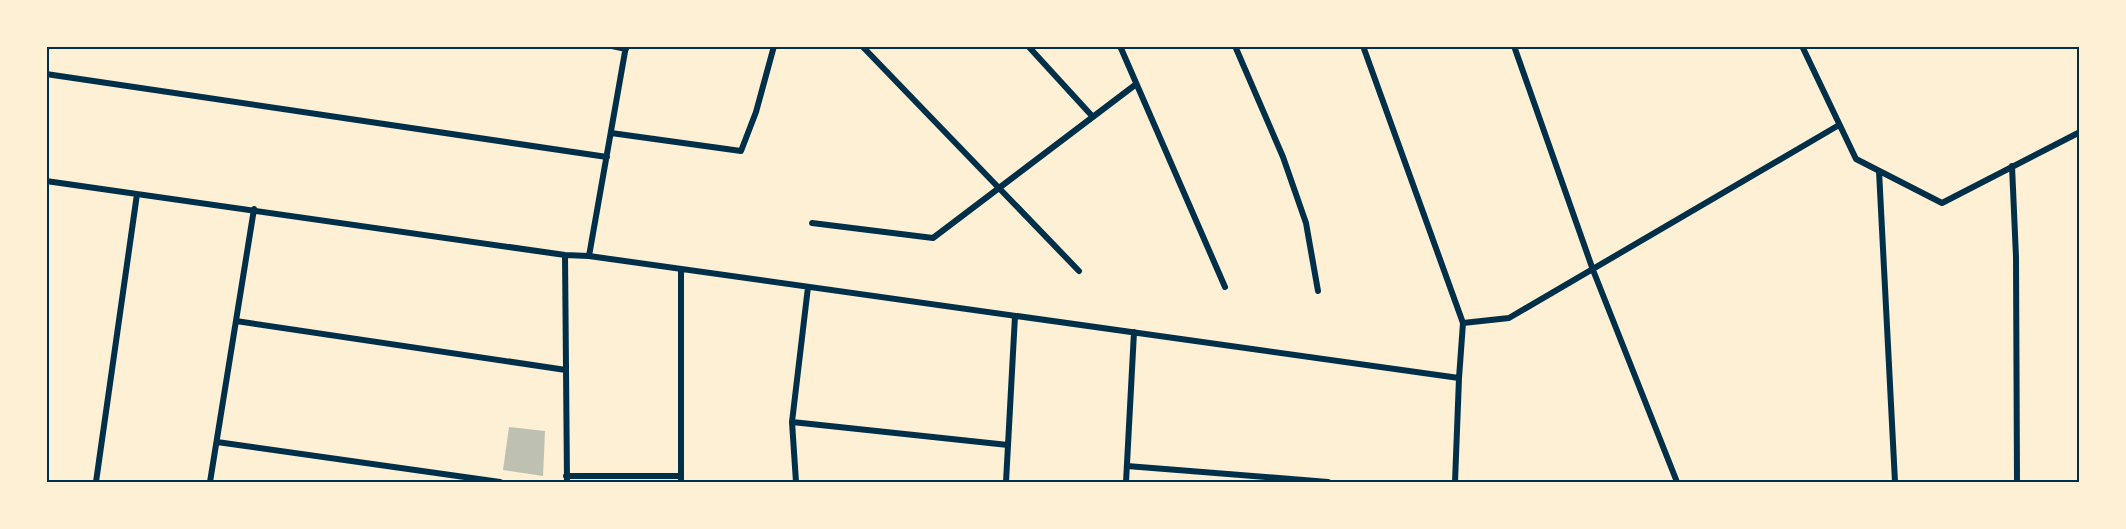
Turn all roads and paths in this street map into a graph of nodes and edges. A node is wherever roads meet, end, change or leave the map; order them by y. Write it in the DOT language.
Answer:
graph roads {
  1 [pos="612,46"];
  2 [pos="774,46"];
  3 [pos="862,46"];
  4 [pos="1028,46"];
  5 [pos="1120,46"];
  6 [pos="1363,46"];
  7 [pos="1514,46"];
  8 [pos="1802,46"];
  9 [pos="1237,47"];
  10 [pos="626,48"];
  11 [pos="46,74"];
  12 [pos="1135,85"];
  13 [pos="1093,117"];
  14 [pos="1839,125"];
  15 [pos="2079,132"];
  16 [pos="611,133"];
  17 [pos="607,157"];
  18 [pos="2012,166"];
  19 [pos="1878,171"];
  20 [pos="46,181"];
  21 [pos="999,188"];
  22 [pos="137,194"];
  23 [pos="254,209"];
  24 [pos="812,223"];
  25 [pos="565,255"];
  26 [pos="588,256"];
  27 [pos="681,269"];
  28 [pos="1593,270"];
  29 [pos="1079,271"];
  30 [pos="808,287"];
  31 [pos="1225,287"];
  32 [pos="1318,291"];
  33 [pos="1015,316"];
  34 [pos="236,321"];
  35 [pos="1463,322"];
  36 [pos="1134,332"];
  37 [pos="566,370"];
  38 [pos="1459,378"];
  39 [pos="792,422"];
  40 [pos="216,442"];
  41 [pos="1008,445"];
  42 [pos="1127,466"];
  43 [pos="566,479"];
  44 [pos="681,479"];
  45 [pos="1242,479"];
  46 [pos="96,483"];
  47 [pos="210,483"];
  48 [pos="500,483"];
  49 [pos="796,483"];
  50 [pos="1006,483"];
  51 [pos="1126,483"];
  52 [pos="1328,483"];
  53 [pos="1455,483"];
  54 [pos="1677,483"];
  55 [pos="1895,483"];
  56 [pos="2017,483"];
  1 -- 10 [label="street"];
  2 -- 16 [label="street"];
  3 -- 21 [label="street"];
  4 -- 13 [label="street"];
  5 -- 12 [label="street"];
  6 -- 35 [label="street"];
  7 -- 28 [label="street"];
  8 -- 14 [label="street"];
  9 -- 32 [label="street"];
  10 -- 16 [label="street"];
  11 -- 17 [label="street"];
  12 -- 13 [label="street"];
  12 -- 31 [label="street"];
  13 -- 21 [label="street"];
  14 -- 19 [label="street"];
  14 -- 28 [label="street"];
  15 -- 18 [label="street"];
  16 -- 17 [label="street"];
  17 -- 26 [label="street"];
  18 -- 19 [label="street"];
  18 -- 56 [label="street"];
  19 -- 55 [label="street"];
  20 -- 22 [label="street"];
  21 -- 24 [label="street"];
  21 -- 29 [label="street"];
  22 -- 23 [label="street"];
  22 -- 46 [label="street"];
  23 -- 25 [label="street"];
  23 -- 34 [label="street"];
  25 -- 26 [label="street"];
  25 -- 37 [label="street"];
  26 -- 27 [label="street"];
  27 -- 30 [label="street"];
  27 -- 44 [label="street"];
  28 -- 35 [label="street"];
  28 -- 54 [label="street"];
  30 -- 33 [label="street"];
  30 -- 39 [label="street"];
  33 -- 36 [label="street"];
  33 -- 41 [label="street"];
  34 -- 37 [label="street"];
  34 -- 40 [label="street"];
  35 -- 38 [label="street"];
  36 -- 38 [label="street"];
  36 -- 42 [label="street"];
  37 -- 43 [label="street"];
  38 -- 53 [label="street"];
  39 -- 41 [label="street"];
  39 -- 49 [label="street"];
  40 -- 47 [label="street"];
  40 -- 48 [label="street"];
  41 -- 50 [label="street"];
  42 -- 45 [label="street"];
  42 -- 51 [label="street"];
  43 -- 44 [label="street"];
  45 -- 52 [label="street"];
}
